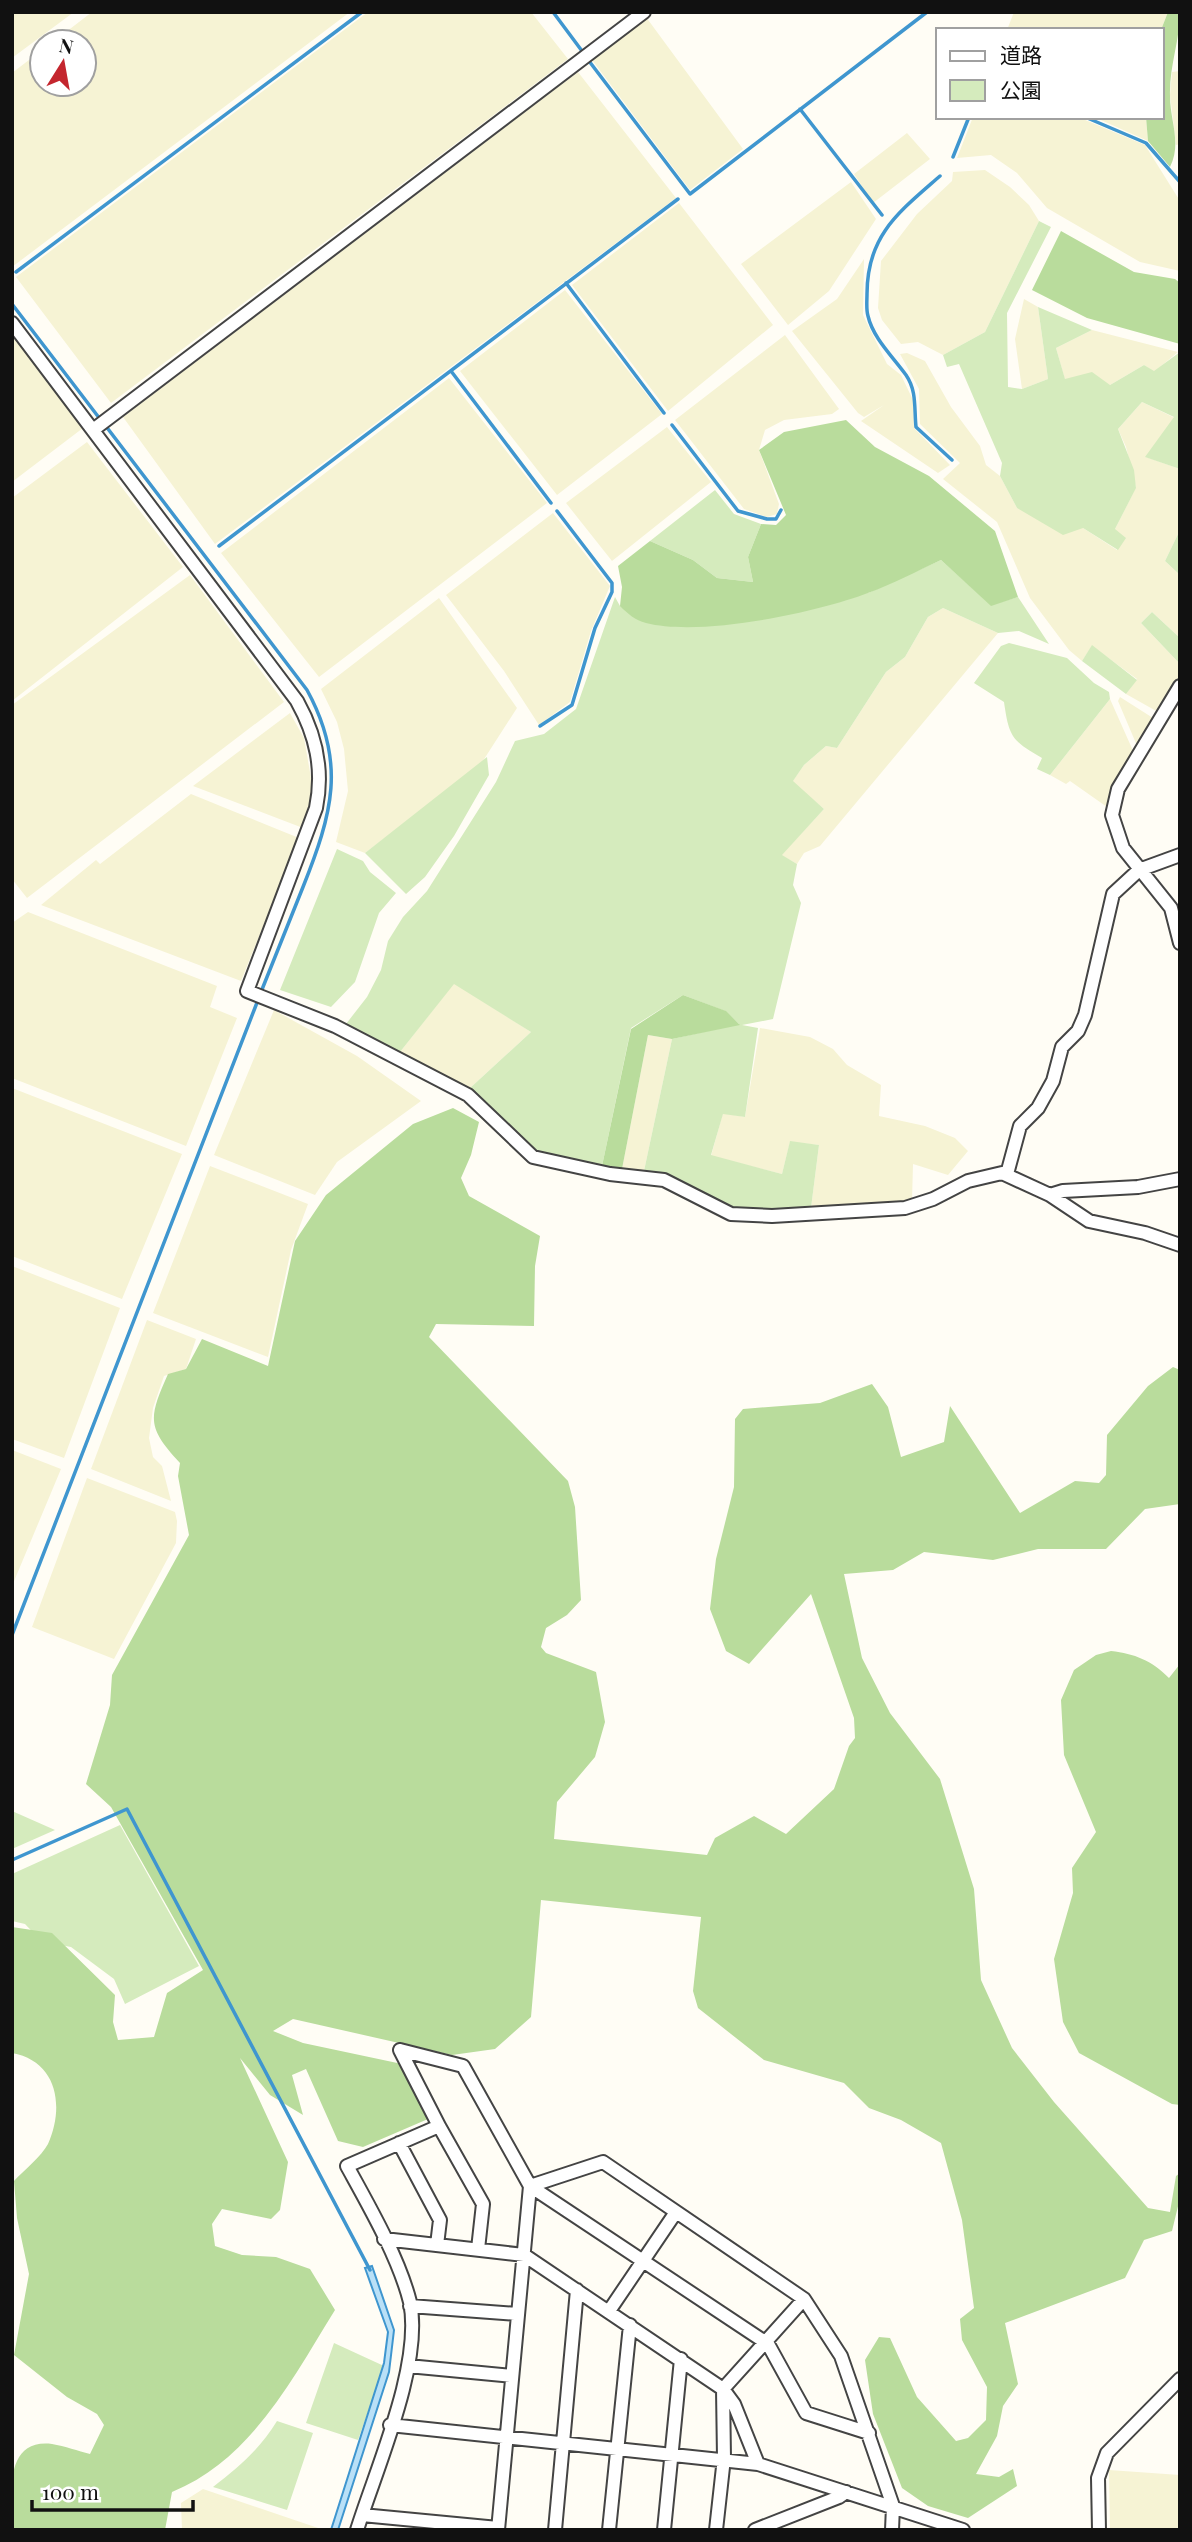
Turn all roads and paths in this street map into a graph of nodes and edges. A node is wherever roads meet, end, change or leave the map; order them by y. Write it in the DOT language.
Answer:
graph roads {
  1 [pos="644,12"];
  2 [pos="12,323"];
  3 [pos="95,428"];
  4 [pos="1180,686"];
  5 [pos="1180,855"];
  6 [pos="1139,870"];
  7 [pos="1180,943"];
  8 [pos="1007,1174"];
  9 [pos="1180,1179"];
  10 [pos="1050,1195"];
  11 [pos="1180,1245"];
  12 [pos="439,2126"];
  13 [pos="400,2143"];
  14 [pos="530,2186"];
  15 [pos="676,2213"];
  16 [pos="384,2239"];
  17 [pos="437,2245"];
  18 [pos="478,2249"];
  19 [pos="524,2255"];
  20 [pos="645,2260"];
  21 [pos="577,2290"];
  22 [pos="804,2299"];
  23 [pos="410,2306"];
  24 [pos="609,2311"];
  25 [pos="518,2314"];
  26 [pos="630,2325"];
  27 [pos="764,2342"];
  28 [pos="681,2359"];
  29 [pos="408,2366"];
  30 [pos="512,2376"];
  31 [pos="1180,2379"];
  32 [pos="723,2389"];
  33 [pos="390,2425"];
  34 [pos="869,2434"];
  35 [pos="506,2436"];
  36 [pos="563,2442"];
  37 [pos="617,2448"];
  38 [pos="671,2453"];
  39 [pos="724,2458"];
  40 [pos="758,2464"];
  41 [pos="845,2492"];
  42 [pos="893,2506"];
  43 [pos="362,2515"];
  44 [pos="498,2529"];
  45 [pos="357,2530"];
  46 [pos="555,2530"];
  47 [pos="609,2530"];
  48 [pos="664,2530"];
  49 [pos="716,2530"];
  50 [pos="755,2530"];
  51 [pos="892,2530"];
  52 [pos="963,2530"];
  53 [pos="1099,2530"];
  1 -- 3 [label="street"];
  2 -- 3 [label="street"];
  3 -- 8 [label="street"];
  4 -- 6 [label="street"];
  5 -- 6 [label="street"];
  6 -- 7 [label="street"];
  6 -- 8 [label="street"];
  8 -- 10 [label="street"];
  9 -- 10 [label="street"];
  10 -- 11 [label="street"];
  12 -- 13 [label="street"];
  12 -- 14 [label="street"];
  12 -- 18 [label="street"];
  13 -- 16 [label="street"];
  13 -- 17 [label="street"];
  14 -- 15 [label="street"];
  14 -- 19 [label="street"];
  14 -- 20 [label="street"];
  15 -- 20 [label="street"];
  15 -- 22 [label="street"];
  16 -- 17 [label="street"];
  16 -- 23 [label="street"];
  17 -- 18 [label="street"];
  18 -- 19 [label="street"];
  19 -- 21 [label="street"];
  19 -- 25 [label="street"];
  20 -- 24 [label="street"];
  20 -- 27 [label="street"];
  21 -- 24 [label="street"];
  21 -- 36 [label="street"];
  22 -- 27 [label="street"];
  22 -- 34 [label="street"];
  23 -- 25 [label="street"];
  23 -- 29 [label="street"];
  24 -- 26 [label="street"];
  25 -- 30 [label="street"];
  26 -- 28 [label="street"];
  26 -- 37 [label="street"];
  27 -- 32 [label="street"];
  27 -- 34 [label="street"];
  28 -- 32 [label="street"];
  28 -- 38 [label="street"];
  29 -- 30 [label="street"];
  29 -- 33 [label="street"];
  30 -- 35 [label="street"];
  31 -- 53 [label="street"];
  32 -- 39 [label="street"];
  32 -- 40 [label="street"];
  33 -- 35 [label="street"];
  33 -- 43 [label="street"];
  34 -- 42 [label="street"];
  35 -- 36 [label="street"];
  35 -- 44 [label="street"];
  36 -- 37 [label="street"];
  36 -- 46 [label="street"];
  37 -- 38 [label="street"];
  37 -- 47 [label="street"];
  38 -- 39 [label="street"];
  38 -- 48 [label="street"];
  39 -- 40 [label="street"];
  39 -- 49 [label="street"];
  40 -- 41 [label="street"];
  41 -- 42 [label="street"];
  41 -- 50 [label="street"];
  42 -- 51 [label="street"];
  42 -- 52 [label="street"];
  43 -- 44 [label="street"];
  43 -- 45 [label="street"];
}
